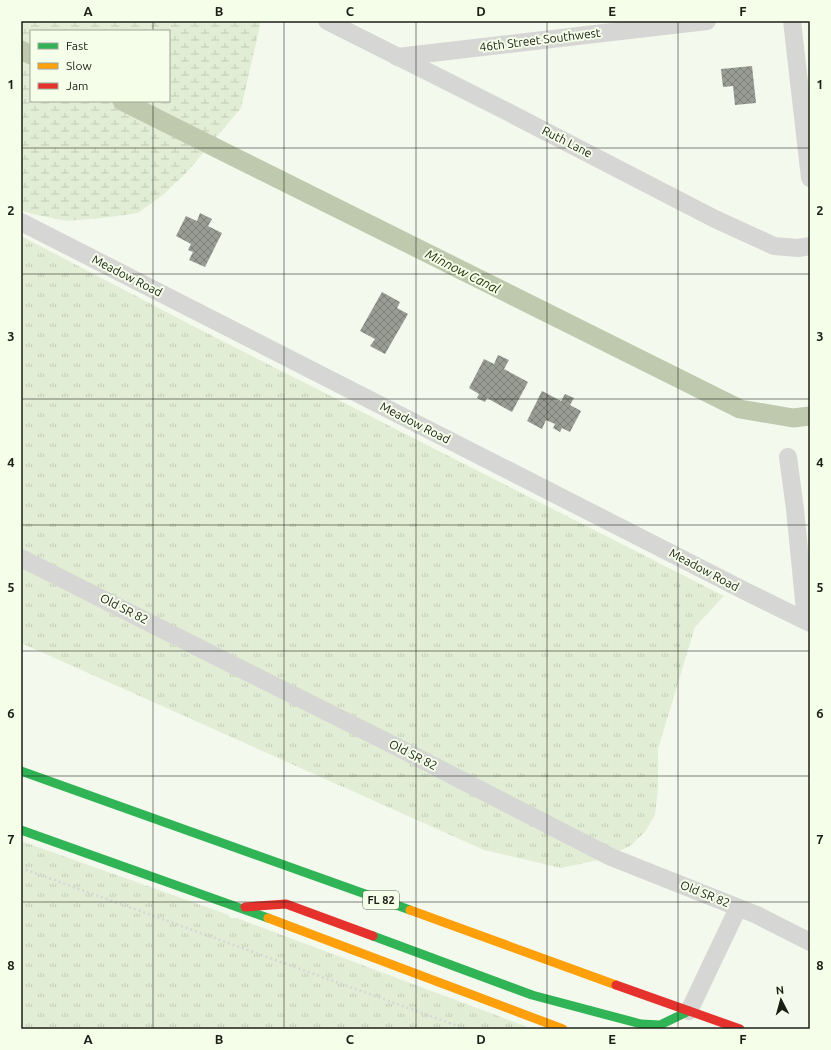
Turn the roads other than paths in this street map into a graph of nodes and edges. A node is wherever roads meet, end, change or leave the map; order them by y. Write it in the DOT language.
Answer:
graph roads {
  1 [pos="327,21"];
  2 [pos="707,21"];
  3 [pos="792,21"];
  4 [pos="397,56"];
  5 [pos="810,178"];
  6 [pos="21,222"];
  7 [pos="810,246"];
  8 [pos="788,458"];
  9 [pos="21,558"];
  10 [pos="808,622"];
  11 [pos="21,771"];
  12 [pos="21,830"];
  13 [pos="238,907"];
  14 [pos="738,908"];
  15 [pos="810,942"];
  16 [pos="689,1011"];
  17 [pos="563,1029"];
  18 [pos="740,1029"];
  1 -- 4 [label="street, Ruth Lane"];
  2 -- 4 [label="street, 46th Street Southwest"];
  3 -- 5 [label="street"];
  4 -- 7 [label="street, Ruth Lane"];
  6 -- 10 [label="street, Meadow Road"];
  8 -- 10 [label="street"];
  9 -- 14 [label="street, Old SR 82"];
  11 -- 16 [label="highway, FL 82"];
  12 -- 13 [label="highway"];
  13 -- 16 [label="highway"];
  13 -- 17 [label="highway"];
  14 -- 15 [label="street, Old SR 82"];
  14 -- 16 [label="street"];
  16 -- 18 [label="highway, FL 82"];
}
